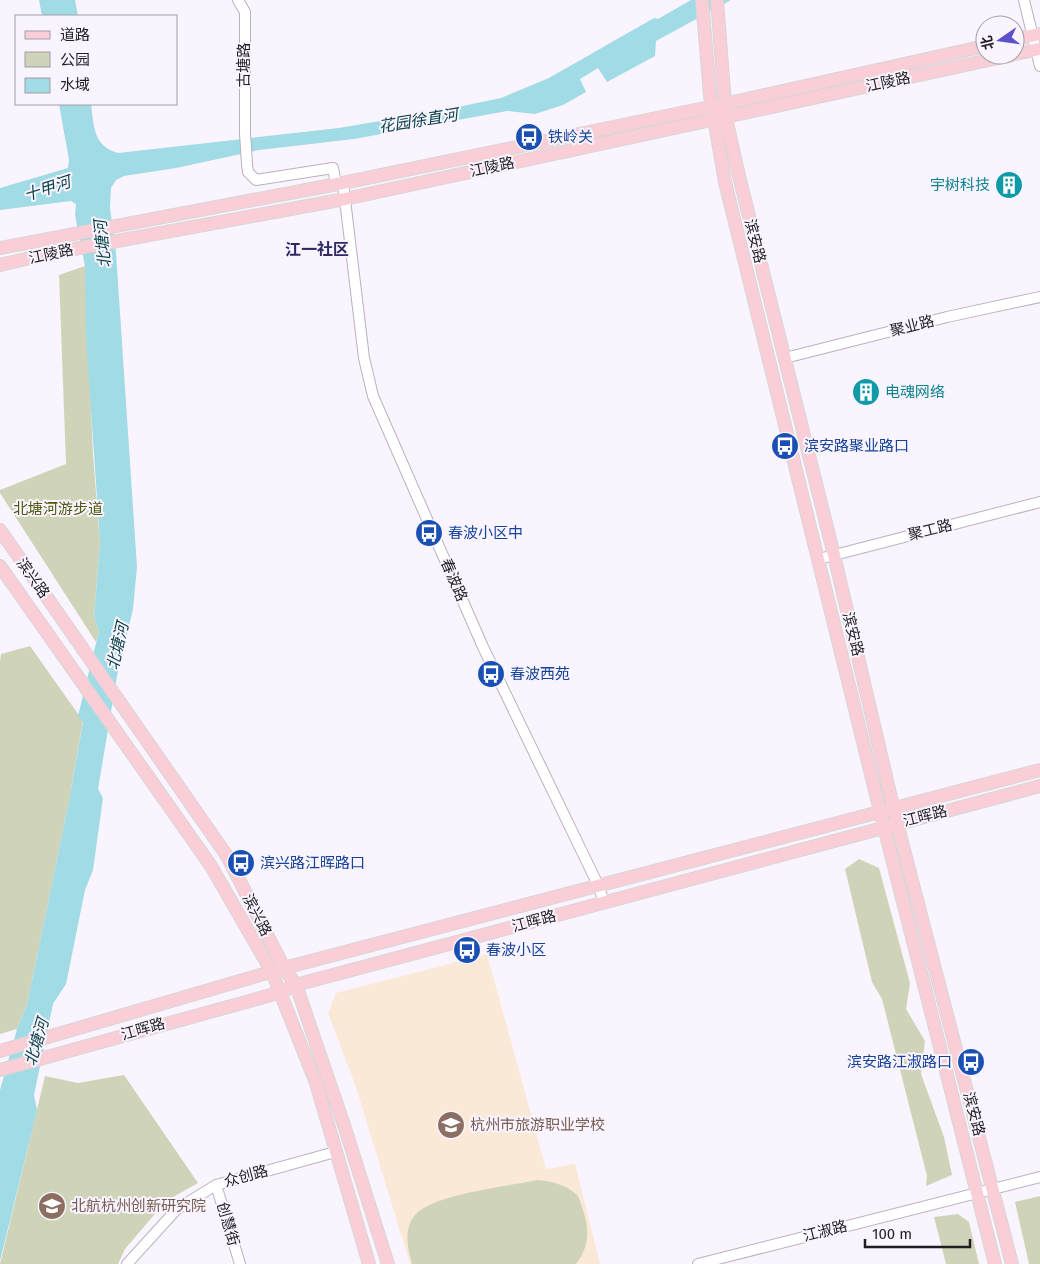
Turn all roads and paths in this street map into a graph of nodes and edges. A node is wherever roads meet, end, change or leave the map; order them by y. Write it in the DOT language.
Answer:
graph roads {
  1 [pos="238,0"];
  2 [pos="242,0"];
  3 [pos="702,0"];
  4 [pos="1024,0"];
  5 [pos="718,5"];
  6 [pos="245,12"];
  7 [pos="1036,35"];
  8 [pos="975,48"];
  9 [pos="1038,49"];
  10 [pos="1025,52"];
  11 [pos="975,63"];
  12 [pos="1040,66"];
  13 [pos="718,105"];
  14 [pos="720,119"];
  15 [pos="340,184"];
  16 [pos="345,199"];
  17 [pos="0,248"];
  18 [pos="0,265"];
  19 [pos="1040,297"];
  20 [pos="785,358"];
  21 [pos="1040,502"];
  22 [pos="3,531"];
  23 [pos="834,555"];
  24 [pos="820,559"];
  25 [pos="2,569"];
  26 [pos="1040,770"];
  27 [pos="1040,786"];
  28 [pos="895,807"];
  29 [pos="882,812"];
  30 [pos="898,823"];
  31 [pos="884,827"];
  32 [pos="598,887"];
  33 [pos="604,902"];
  34 [pos="278,970"];
  35 [pos="296,985"];
  36 [pos="280,992"];
  37 [pos="0,1051"];
  38 [pos="0,1070"];
  39 [pos="335,1152"];
  40 [pos="1040,1177"];
  41 [pos="216,1185"];
  42 [pos="993,1189"];
  43 [pos="978,1194"];
  44 [pos="126,1264"];
  45 [pos="240,1264"];
  46 [pos="370,1264"];
  47 [pos="388,1264"];
  48 [pos="701,1264"];
  49 [pos="995,1264"];
  50 [pos="1012,1264"];
  1 -- 6 [label="street"];
  2 -- 6 [label="street, 古塘路"];
  3 -- 13 [label="main road, 滨安路"];
  4 -- 7 [label="street"];
  5 -- 13 [label="main road, 滨安路"];
  6 -- 15 [label="street, 古塘路, bridge"];
  7 -- 9 [label="street"];
  8 -- 13 [label="main road, 江陵路"];
  9 -- 10 [label="main road, 江陵路"];
  9 -- 12 [label="street"];
  11 -- 14 [label="main road, 江陵路"];
  13 -- 14 [label="main road, 滨安路"];
  13 -- 15 [label="main road, 江陵路"];
  14 -- 16 [label="main road, 江陵路"];
  14 -- 20 [label="main road, 滨安路"];
  14 -- 24 [label="main road, 滨安路"];
  15 -- 16 [label="street, 春波路"];
  15 -- 17 [label="main road, 江陵路"];
  16 -- 18 [label="main road, 江陵路"];
  16 -- 32 [label="street, 春波路"];
  19 -- 20 [label="street, 聚业路"];
  20 -- 23 [label="main road, 滨安路"];
  21 -- 23 [label="street, 聚工路"];
  22 -- 34 [label="main road, 滨兴路"];
  23 -- 24 [label="street, 聚工路"];
  23 -- 28 [label="main road, 滨安路"];
  24 -- 29 [label="main road, 滨安路"];
  25 -- 34 [label="main road, 滨兴路"];
  26 -- 28 [label="main road, 江晖路"];
  27 -- 30 [label="main road, 江晖路"];
  28 -- 29 [label="main road, 江晖路"];
  28 -- 30 [label="main road, 滨安路"];
  29 -- 31 [label="main road, 滨安路"];
  29 -- 32 [label="main road, 江晖路"];
  30 -- 31 [label="main road, 江晖路"];
  30 -- 42 [label="main road, 滨安路"];
  31 -- 33 [label="main road, 江晖路"];
  31 -- 43 [label="main road, 滨安路"];
  32 -- 33 [label="street, 春波路"];
  32 -- 34 [label="main road, 江晖路"];
  33 -- 35 [label="main road, 江晖路"];
  34 -- 35 [label="main road, 滨兴路"];
  34 -- 36 [label="main road, 滨兴路"];
  34 -- 37 [label="main road, 江晖路"];
  35 -- 36 [label="main road, 江晖路"];
  35 -- 47 [label="main road, 滨兴路"];
  36 -- 38 [label="main road, 江晖路"];
  36 -- 39 [label="main road, 滨兴路"];
  39 -- 41 [label="street, 众创路"];
  39 -- 46 [label="main road, 滨兴路"];
  40 -- 42 [label="street, 江淑路"];
  41 -- 44 [label="street, 众创路"];
  41 -- 45 [label="street, 创慧街"];
  42 -- 43 [label="street, 江淑路"];
  42 -- 50 [label="main road, 滨安路"];
  43 -- 48 [label="street, 江淑路"];
  43 -- 49 [label="main road, 滨安路"];
}
